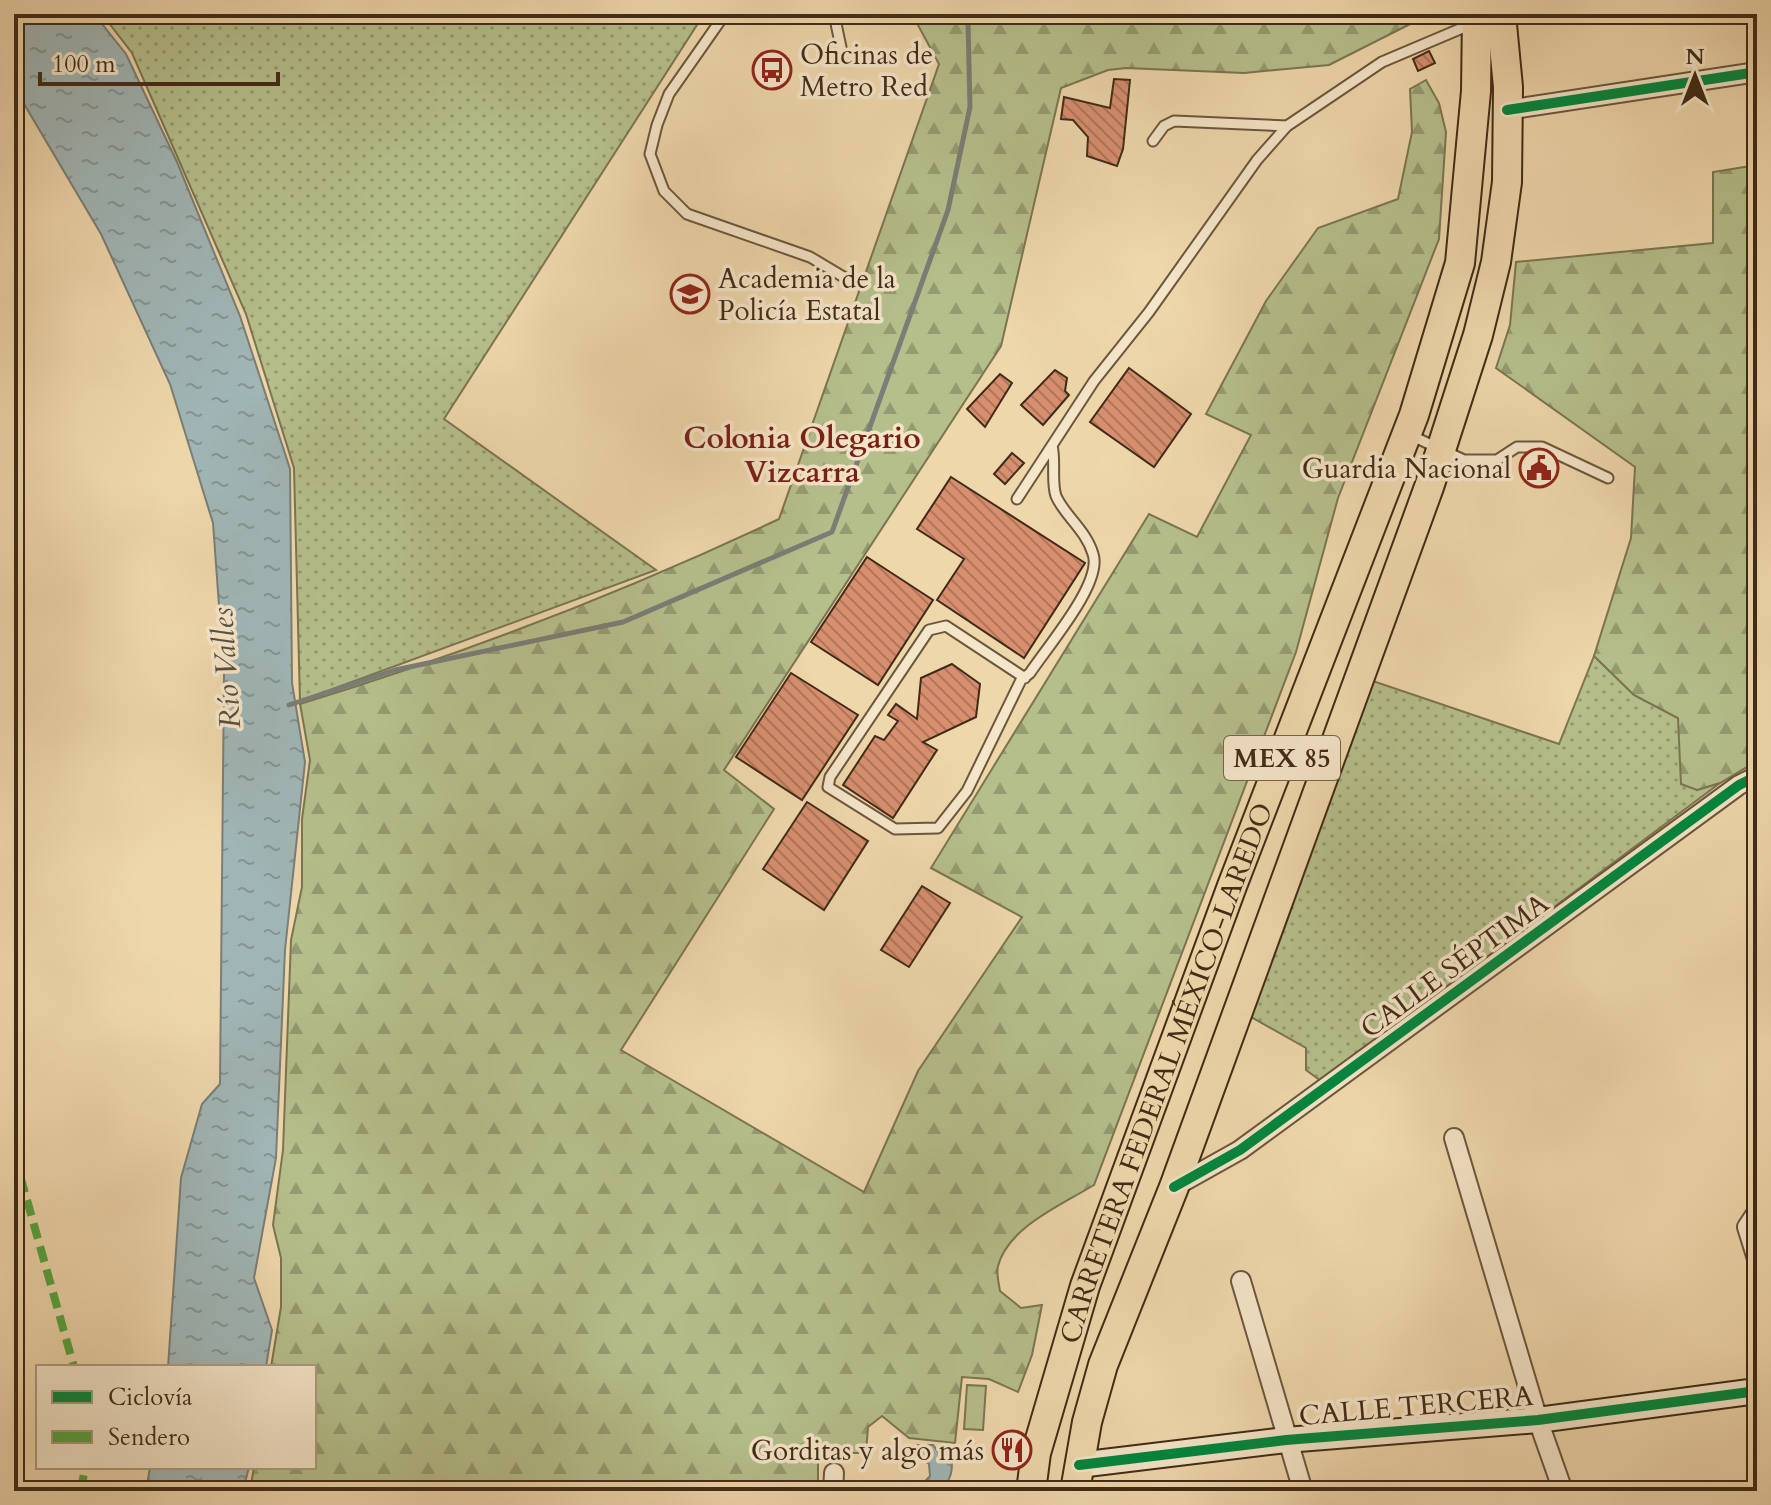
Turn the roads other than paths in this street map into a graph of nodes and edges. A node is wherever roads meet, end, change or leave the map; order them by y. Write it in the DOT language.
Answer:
graph roads {
  1 [pos="725,14"];
  2 [pos="834,14"];
  3 [pos="1501,14"];
  4 [pos="1516,14"];
  5 [pos="1470,18"];
  6 [pos="842,52"];
  7 [pos="1757,72"];
  8 [pos="1508,98"];
  9 [pos="1287,126"];
  10 [pos="1153,141"];
  11 [pos="852,282"];
  12 [pos="1407,434"];
  13 [pos="1052,446"];
  14 [pos="1442,447"];
  15 [pos="1608,478"];
  16 [pos="1017,499"];
  17 [pos="1025,678"];
  18 [pos="1757,776"];
  19 [pos="1454,1138"];
  20 [pos="1174,1187"];
  21 [pos="1752,1220"];
  22 [pos="1757,1259"];
  23 [pos="1241,1281"];
  24 [pos="1757,1391"];
  25 [pos="1538,1420"];
  26 [pos="1286,1440"];
  27 [pos="1077,1478"];
  28 [pos="1027,1489"];
  29 [pos="1303,1491"];
  30 [pos="1563,1491"];
  1 -- 11 [label="lane"];
  2 -- 6 [label="lane"];
  3 -- 8 [label="main road, CARRETERA FEDERAL MÉXICO-LAREDO / MEX 85"];
  4 -- 8 [label="main road"];
  5 -- 9 [label="lane"];
  5 -- 12 [label="main road, CARRETERA FEDERAL MÉXICO-LAREDO / MEX 85"];
  7 -- 8 [label="street"];
  8 -- 14 [label="main road, CARRETERA FEDERAL MÉXICO-LAREDO / MEX 85"];
  9 -- 10 [label="lane"];
  9 -- 13 [label="lane"];
  12 -- 14 [label="lane"];
  12 -- 28 [label="main road, CARRETERA FEDERAL MÉXICO-LAREDO / MEX 85"];
  13 -- 16 [label="lane"];
  13 -- 17 [label="lane"];
  14 -- 15 [label="lane"];
  14 -- 20 [label="main road, CARRETERA FEDERAL MÉXICO-LAREDO / MEX 85"];
  17 -- 17 [label="lane"];
  18 -- 20 [label="street, CALLE SÉPTIMA"];
  19 -- 25 [label="street"];
  20 -- 27 [label="main road, CARRETERA FEDERAL MÉXICO-LAREDO / MEX 85"];
  21 -- 22 [label="street"];
  23 -- 26 [label="street"];
  24 -- 25 [label="street, CALLE TERCERA"];
  25 -- 26 [label="street, CALLE TERCERA"];
  25 -- 30 [label="street"];
  26 -- 27 [label="street, CALLE TERCERA"];
  26 -- 29 [label="street"];
}
